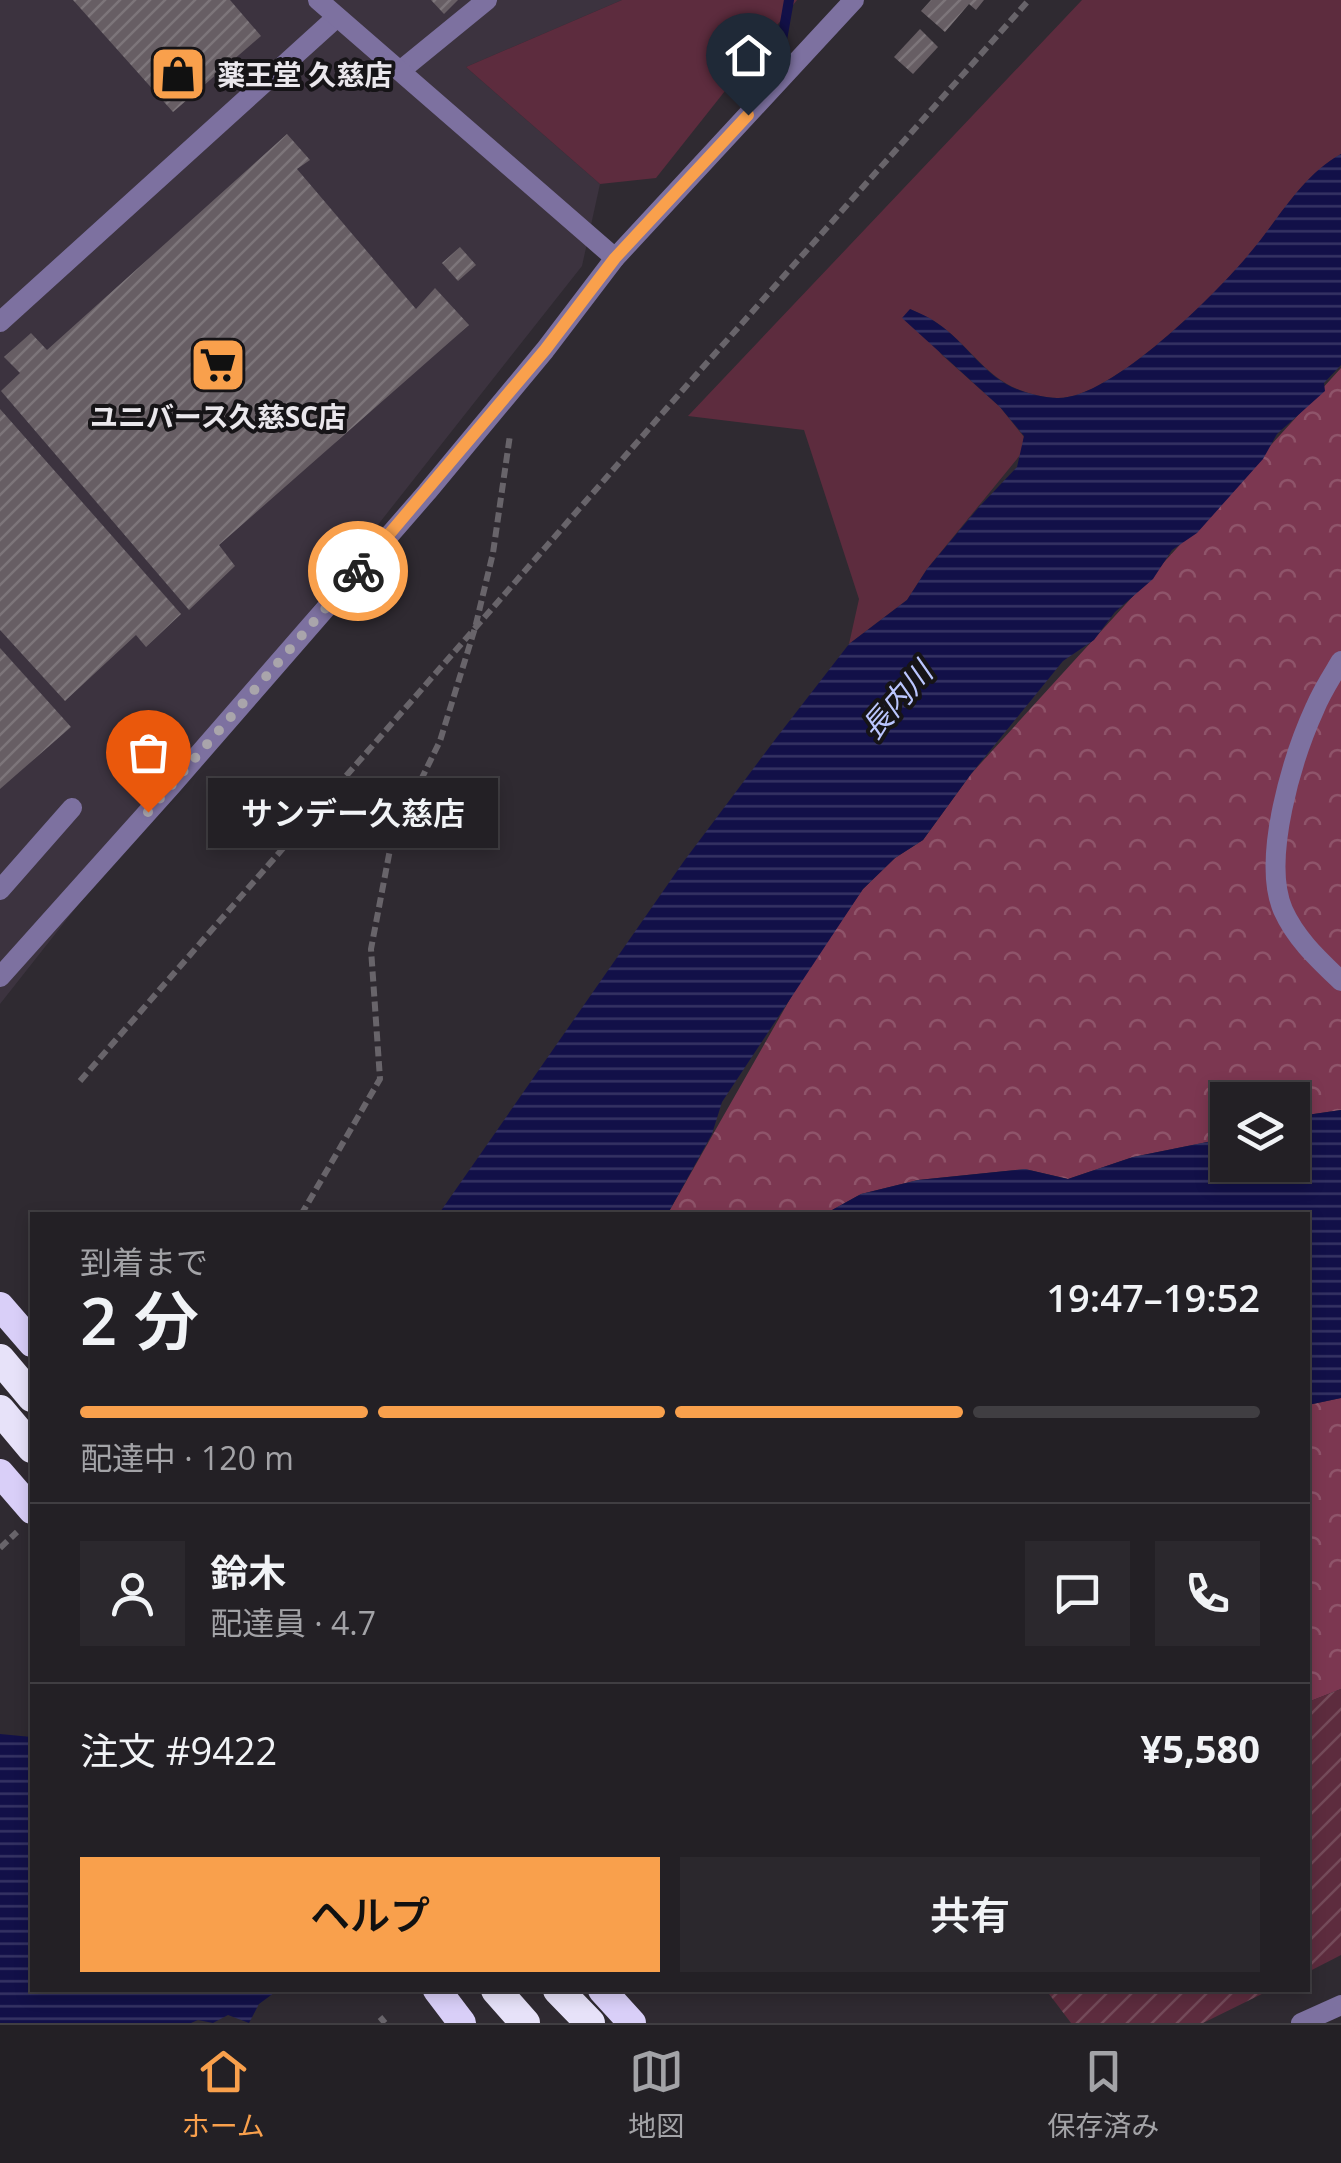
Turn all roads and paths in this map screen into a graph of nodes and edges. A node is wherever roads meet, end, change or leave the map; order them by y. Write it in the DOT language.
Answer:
graph roads {
  1 [pos="318,0"];
  2 [pos="488,0"];
  3 [pos="854,0"];
  4 [pos="1029,0"];
  5 [pos="337,17"];
  6 [pos="400,71"];
  7 [pos="615,258"];
  8 [pos="0,322"];
  9 [pos="517,384"];
  10 [pos="475,628"];
  11 [pos="1341,660"];
  12 [pos="72,808"];
  13 [pos="0,890"];
  14 [pos="0,977"];
  15 [pos="1341,981"];
  16 [pos="80,1081"];
  17 [pos="303,1212"];
  18 [pos="0,1306"];
  19 [pos="30,1341"];
  20 [pos="0,1360"];
  21 [pos="30,1395"];
  22 [pos="0,1410"];
  23 [pos="30,1446"];
  24 [pos="0,1473"];
  25 [pos="30,1508"];
  26 [pos="439,1992"];
  27 [pos="498,1992"];
  28 [pos="542,1992"];
  29 [pos="560,1992"];
  30 [pos="604,1992"];
  31 [pos="1341,2005"];
  32 [pos="462,2023"];
  33 [pos="524,2023"];
  34 [pos="568,2023"];
  35 [pos="590,2023"];
  36 [pos="632,2023"];
  37 [pos="1301,2023"];
  1 -- 5 [label="street"];
  2 -- 6 [label="street"];
  3 -- 7 [label="street"];
  4 -- 10 [label="path"];
  5 -- 6 [label="street"];
  5 -- 8 [label="street"];
  6 -- 7 [label="street"];
  7 -- 9 [label="street"];
  9 -- 10 [label="path"];
  9 -- 14 [label="street"];
  10 -- 16 [label="path"];
  10 -- 17 [label="path"];
  11 -- 15 [label="street"];
  12 -- 13 [label="street"];
  18 -- 19 [label="highway"];
  20 -- 21 [label="highway"];
  22 -- 23 [label="highway"];
  24 -- 25 [label="highway"];
  26 -- 32 [label="highway"];
  27 -- 33 [label="highway"];
  28 -- 34 [label="highway"];
  29 -- 35 [label="highway"];
  30 -- 36 [label="highway"];
  31 -- 37 [label="street"];
}
